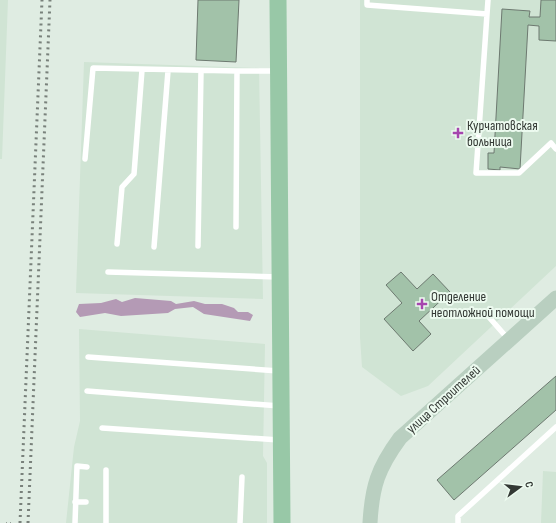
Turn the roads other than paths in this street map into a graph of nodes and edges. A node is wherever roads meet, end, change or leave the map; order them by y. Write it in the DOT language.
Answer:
graph roads {
  1 [pos="278,0"];
  2 [pos="367,0"];
  3 [pos="488,0"];
  4 [pos="487,14"];
  5 [pos="142,70"];
  6 [pos="168,71"];
  7 [pos="201,71"];
  8 [pos="280,71"];
  9 [pos="237,72"];
  10 [pos="556,149"];
  11 [pos="85,159"];
  12 [pos="236,227"];
  13 [pos="117,244"];
  14 [pos="198,246"];
  15 [pos="154,247"];
  16 [pos="108,272"];
  17 [pos="280,277"];
  18 [pos="556,298"];
  19 [pos="488,316"];
  20 [pos="510,340"];
  21 [pos="88,357"];
  22 [pos="282,371"];
  23 [pos="87,391"];
  24 [pos="282,407"];
  25 [pos="556,427"];
  26 [pos="102,428"];
  27 [pos="282,440"];
  28 [pos="87,467"];
  29 [pos="106,470"];
  30 [pos="242,477"];
  31 [pos="75,502"];
  32 [pos="86,502"];
  33 [pos="75,523"];
  34 [pos="106,523"];
  35 [pos="240,523"];
  36 [pos="282,523"];
  37 [pos="370,523"];
  38 [pos="458,523"];
  1 -- 8 [label="main road"];
  2 -- 4 [label="lane"];
  3 -- 4 [label="lane"];
  4 -- 10 [label="lane"];
  5 -- 6 [label="lane"];
  5 -- 11 [label="lane"];
  5 -- 13 [label="lane"];
  6 -- 7 [label="lane"];
  6 -- 15 [label="lane"];
  7 -- 9 [label="lane"];
  7 -- 14 [label="lane"];
  8 -- 9 [label="lane"];
  8 -- 17 [label="main road"];
  9 -- 12 [label="lane"];
  16 -- 17 [label="lane"];
  17 -- 22 [label="main road"];
  18 -- 20 [label="street, улица Строителей"];
  19 -- 20 [label="lane"];
  20 -- 37 [label="street, улица Строителей"];
  21 -- 22 [label="lane"];
  22 -- 24 [label="main road"];
  23 -- 24 [label="lane"];
  24 -- 27 [label="main road"];
  25 -- 38 [label="lane"];
  26 -- 27 [label="lane"];
  27 -- 36 [label="main road"];
  28 -- 31 [label="lane"];
  29 -- 34 [label="lane"];
  30 -- 35 [label="lane"];
  31 -- 32 [label="lane"];
  31 -- 33 [label="lane"];
}
